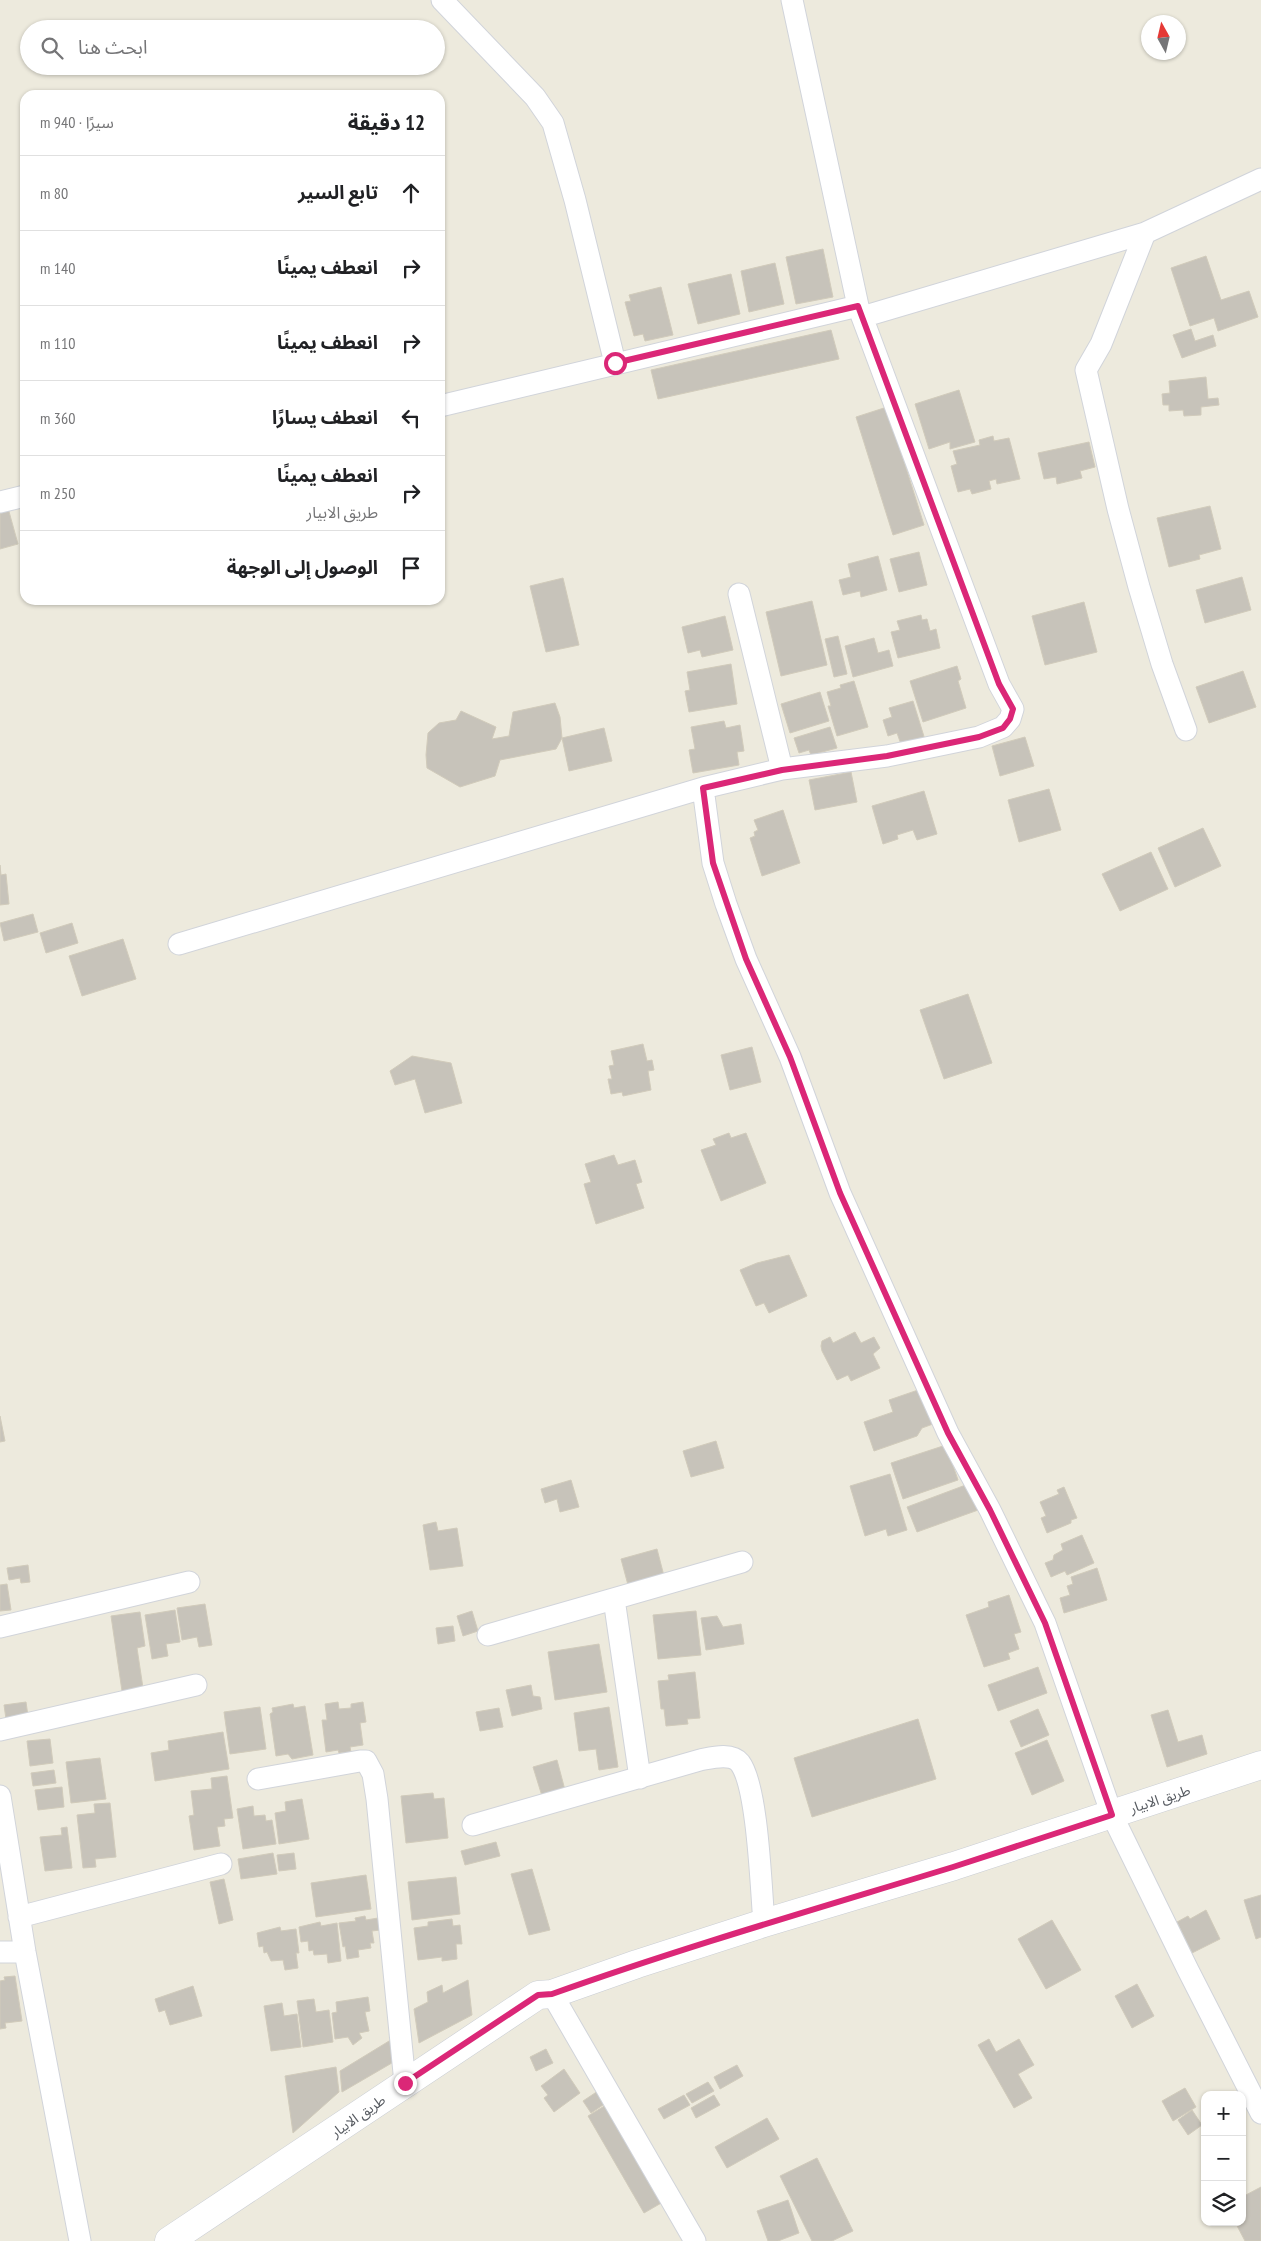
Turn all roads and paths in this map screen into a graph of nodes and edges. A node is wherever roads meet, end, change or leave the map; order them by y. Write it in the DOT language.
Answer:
graph roads {
  1 [pos="442,0"];
  2 [pos="792,0"];
  3 [pos="1261,179"];
  4 [pos="1145,233"];
  5 [pos="860,312"];
  6 [pos="615,363"];
  7 [pos="445,405"];
  8 [pos="20,497"];
  9 [pos="0,502"];
  10 [pos="739,594"];
  11 [pos="1186,730"];
  12 [pos="782,770"];
  13 [pos="703,788"];
  14 [pos="179,944"];
  15 [pos="742,1562"];
  16 [pos="189,1582"];
  17 [pos="614,1599"];
  18 [pos="0,1626"];
  19 [pos="488,1635"];
  20 [pos="196,1686"];
  21 [pos="0,1730"];
  22 [pos="1261,1766"];
  23 [pos="640,1778"];
  24 [pos="258,1779"];
  25 [pos="0,1796"];
  26 [pos="1112,1815"];
  27 [pos="473,1825"];
  28 [pos="221,1864"];
  29 [pos="19,1917"];
  30 [pos="764,1923"];
  31 [pos="0,1952"];
  32 [pos="25,1952"];
  33 [pos="552,1994"];
  34 [pos="405,2083"];
  35 [pos="1261,2112"];
  36 [pos="80,2241"];
  37 [pos="169,2241"];
  38 [pos="695,2241"];
  1 -- 6 [label="street"];
  2 -- 5 [label="street"];
  3 -- 4 [label="street"];
  4 -- 5 [label="street"];
  4 -- 11 [label="street"];
  5 -- 6 [label="street"];
  5 -- 12 [label="street"];
  6 -- 7 [label="street"];
  8 -- 9 [label="street"];
  10 -- 12 [label="street"];
  12 -- 13 [label="street"];
  13 -- 14 [label="street"];
  13 -- 26 [label="street"];
  15 -- 17 [label="street"];
  16 -- 18 [label="street"];
  17 -- 19 [label="street"];
  17 -- 23 [label="street"];
  20 -- 21 [label="street"];
  22 -- 26 [label="main road, طريق الابيار"];
  23 -- 27 [label="street"];
  23 -- 30 [label="street"];
  24 -- 34 [label="street"];
  25 -- 29 [label="street"];
  26 -- 30 [label="main road, طريق الابيار"];
  26 -- 35 [label="street"];
  28 -- 29 [label="street"];
  29 -- 32 [label="street"];
  30 -- 33 [label="main road, طريق الابيار"];
  31 -- 32 [label="street"];
  32 -- 36 [label="street"];
  33 -- 34 [label="main road, طريق الابيار"];
  33 -- 38 [label="street"];
  34 -- 37 [label="main road, طريق الابيار"];
}
